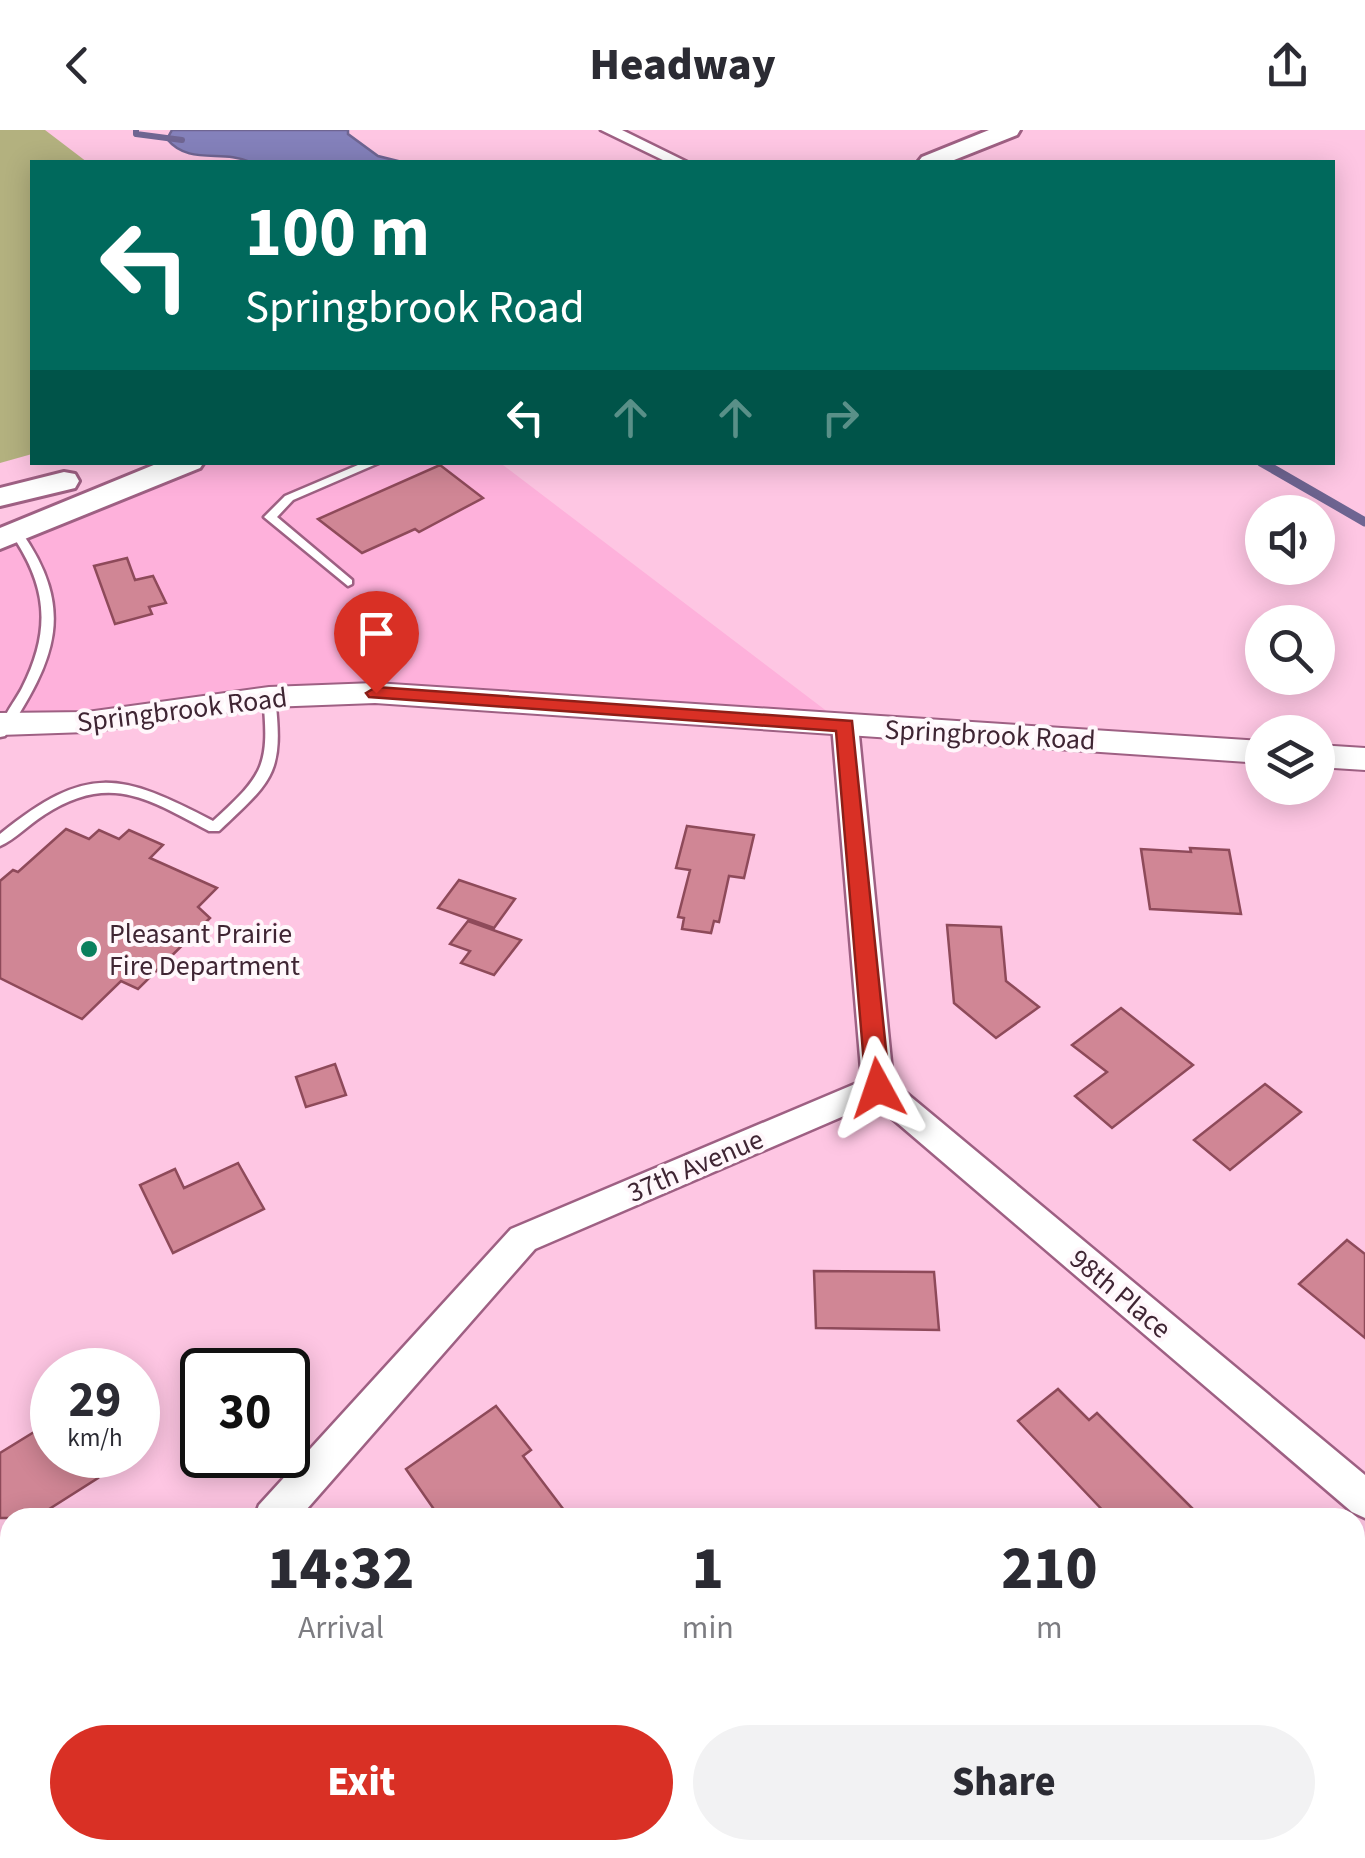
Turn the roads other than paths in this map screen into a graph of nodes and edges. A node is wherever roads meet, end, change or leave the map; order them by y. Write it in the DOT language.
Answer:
graph roads {
  1 [pos="1009,130"];
  2 [pos="615,133"];
  3 [pos="649,160"];
  4 [pos="675,160"];
  5 [pos="935,160"];
  6 [pos="107,465"];
  7 [pos="180,465"];
  8 [pos="369,465"];
  9 [pos="64,482"];
  10 [pos="0,497"];
  11 [pos="5,528"];
  12 [pos="348,582"];
  13 [pos="270,697"];
  14 [pos="846,726"];
  15 [pos="2,727"];
  16 [pos="1245,751"];
  17 [pos="1335,757"];
  18 [pos="1365,759"];
  19 [pos="0,840"];
  20 [pos="878,1088"];
  21 [pos="1365,1499"];
  22 [pos="283,1508"];
  1 -- 5 [label="main road"];
  2 -- 3 [label="street"];
  2 -- 4 [label="street"];
  6 -- 9 [label="main road"];
  7 -- 11 [label="main road"];
  8 -- 12 [label="lane"];
  9 -- 10 [label="main road"];
  9 -- 11 [label="main road"];
  11 -- 15 [label="lane"];
  13 -- 14 [label="street, Springbrook Road"];
  13 -- 15 [label="street, Springbrook Road"];
  13 -- 19 [label="lane"];
  14 -- 16 [label="street, Springbrook Road"];
  14 -- 20 [label="street"];
  17 -- 18 [label="street"];
  20 -- 21 [label="street, 98th Place"];
  20 -- 22 [label="street, 37th Avenue"];
}
